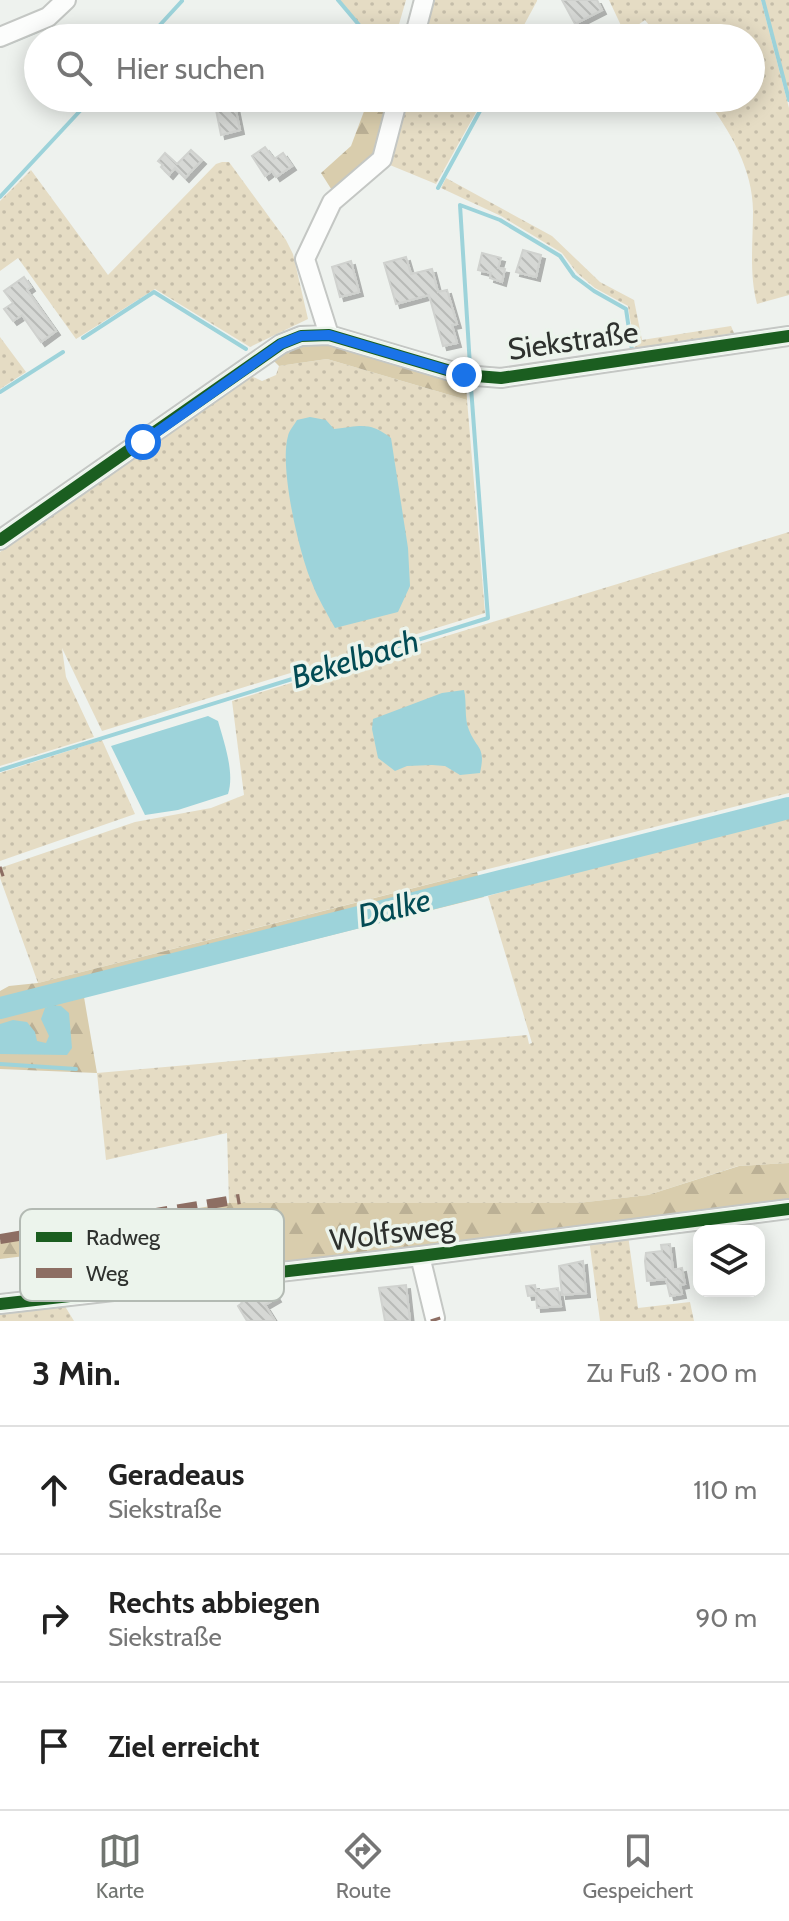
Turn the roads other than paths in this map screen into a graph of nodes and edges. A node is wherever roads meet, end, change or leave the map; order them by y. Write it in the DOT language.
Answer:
graph roads {
  1 [pos="66,0"];
  2 [pos="424,0"];
  3 [pos="31,24"];
  4 [pos="418,24"];
  5 [pos="24,27"];
  6 [pos="0,37"];
  7 [pos="394,112"];
  8 [pos="329,335"];
  9 [pos="789,336"];
  10 [pos="0,540"];
  11 [pos="789,1209"];
  12 [pos="420,1256"];
  13 [pos="284,1272"];
  14 [pos="26,1301"];
  15 [pos="0,1304"];
  16 [pos="435,1318"];
  1 -- 3 [label="street"];
  2 -- 4 [label="street"];
  5 -- 6 [label="street"];
  7 -- 8 [label="street"];
  8 -- 9 [label="street, Siekstraße"];
  8 -- 10 [label="street, Siekstraße"];
  11 -- 12 [label="street, Wolfsweg"];
  12 -- 13 [label="street, Wolfsweg"];
  12 -- 16 [label="street"];
  14 -- 15 [label="street, Wolfsweg"];
}
